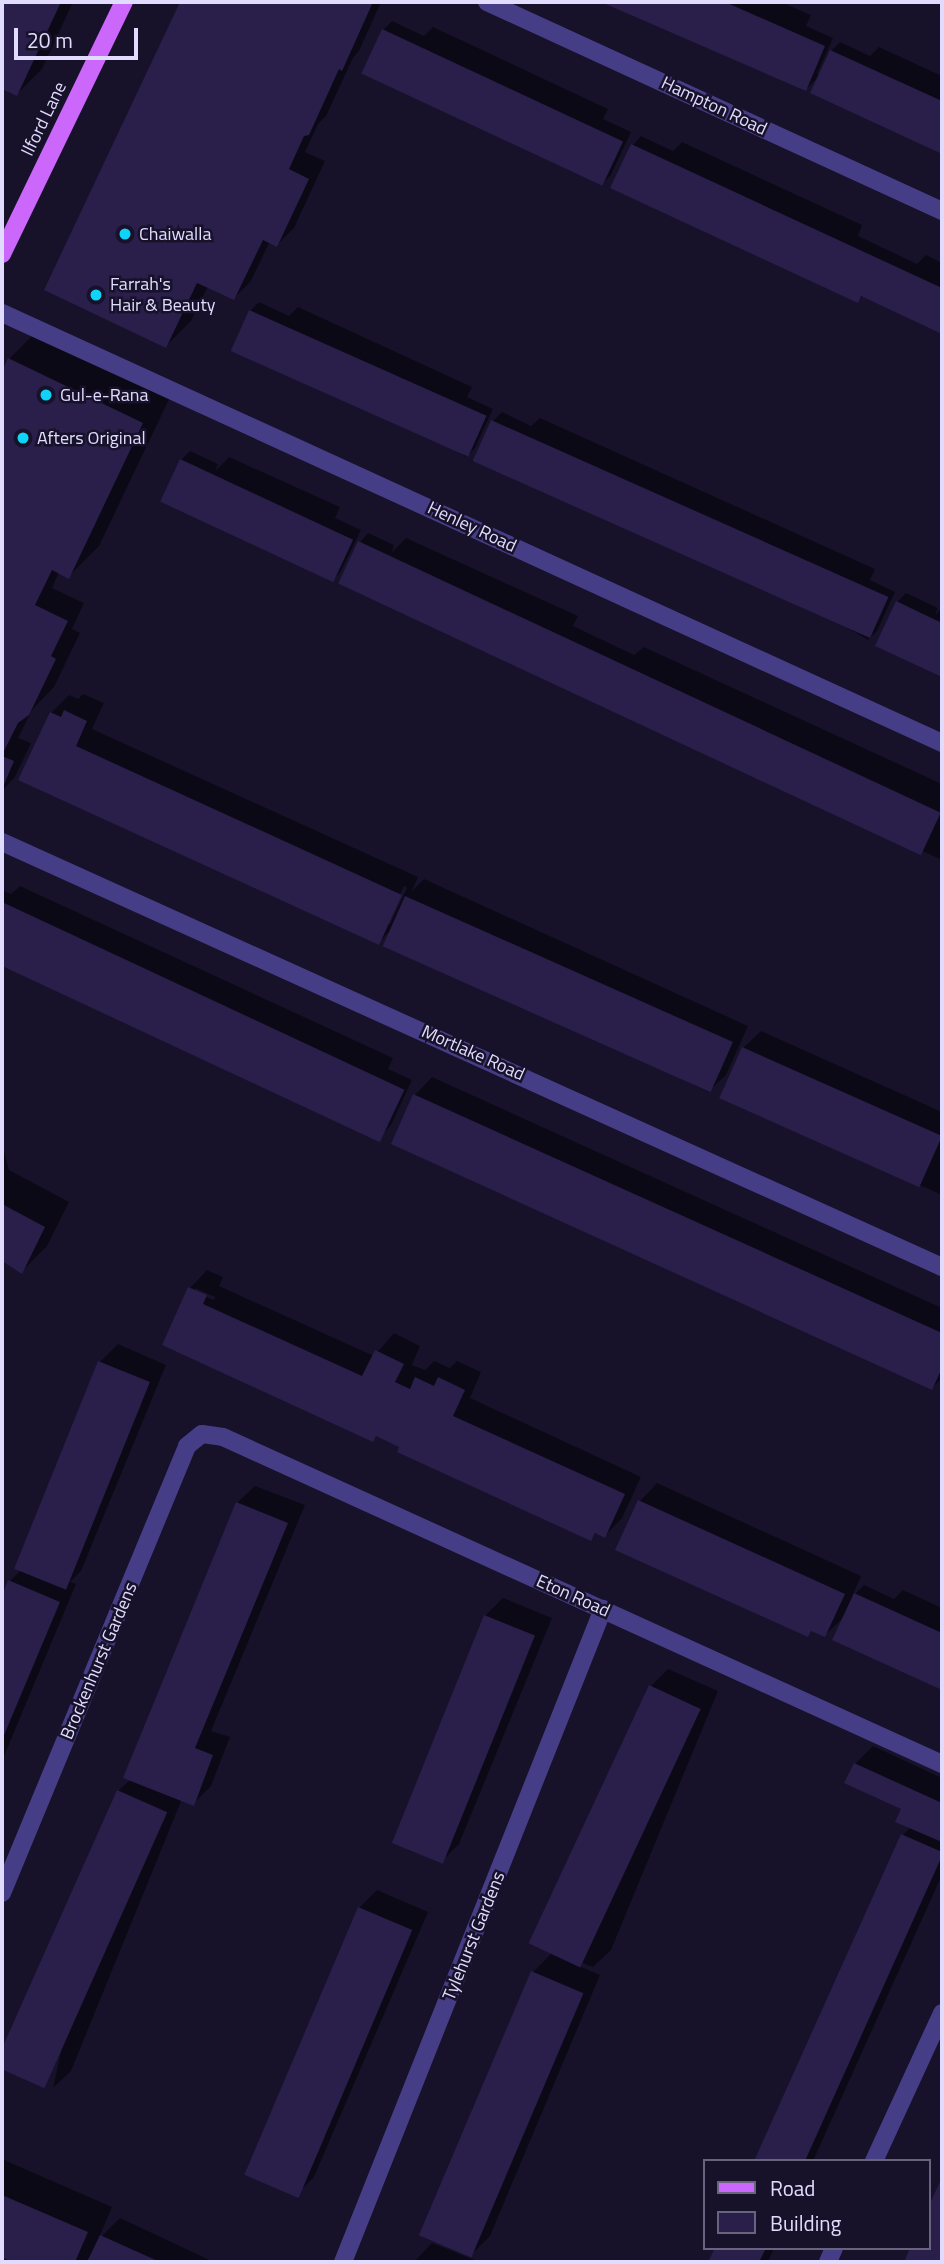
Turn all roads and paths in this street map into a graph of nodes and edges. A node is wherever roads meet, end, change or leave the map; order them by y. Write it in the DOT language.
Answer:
graph roads {
  1 [pos="124,2"];
  2 [pos="487,2"];
  3 [pos="942,211"];
  4 [pos="2,254"];
  5 [pos="2,313"];
  6 [pos="942,743"];
  7 [pos="2,842"];
  8 [pos="942,1267"];
  9 [pos="202,1434"];
  10 [pos="603,1609"];
  11 [pos="942,1764"];
  12 [pos="2,1893"];
  13 [pos="942,2013"];
  14 [pos="875,2159"];
  15 [pos="343,2262"];
  1 -- 4 [label="main road, Ilford Lane"];
  2 -- 3 [label="street, Hampton Road"];
  5 -- 6 [label="street, Henley Road"];
  7 -- 8 [label="street, Mortlake Road"];
  9 -- 10 [label="street, Eton Road"];
  9 -- 12 [label="street, Brockenhurst Gardens"];
  10 -- 11 [label="street, Eton Road"];
  10 -- 15 [label="street, Tylehurst Gardens"];
  13 -- 14 [label="street"];
}
